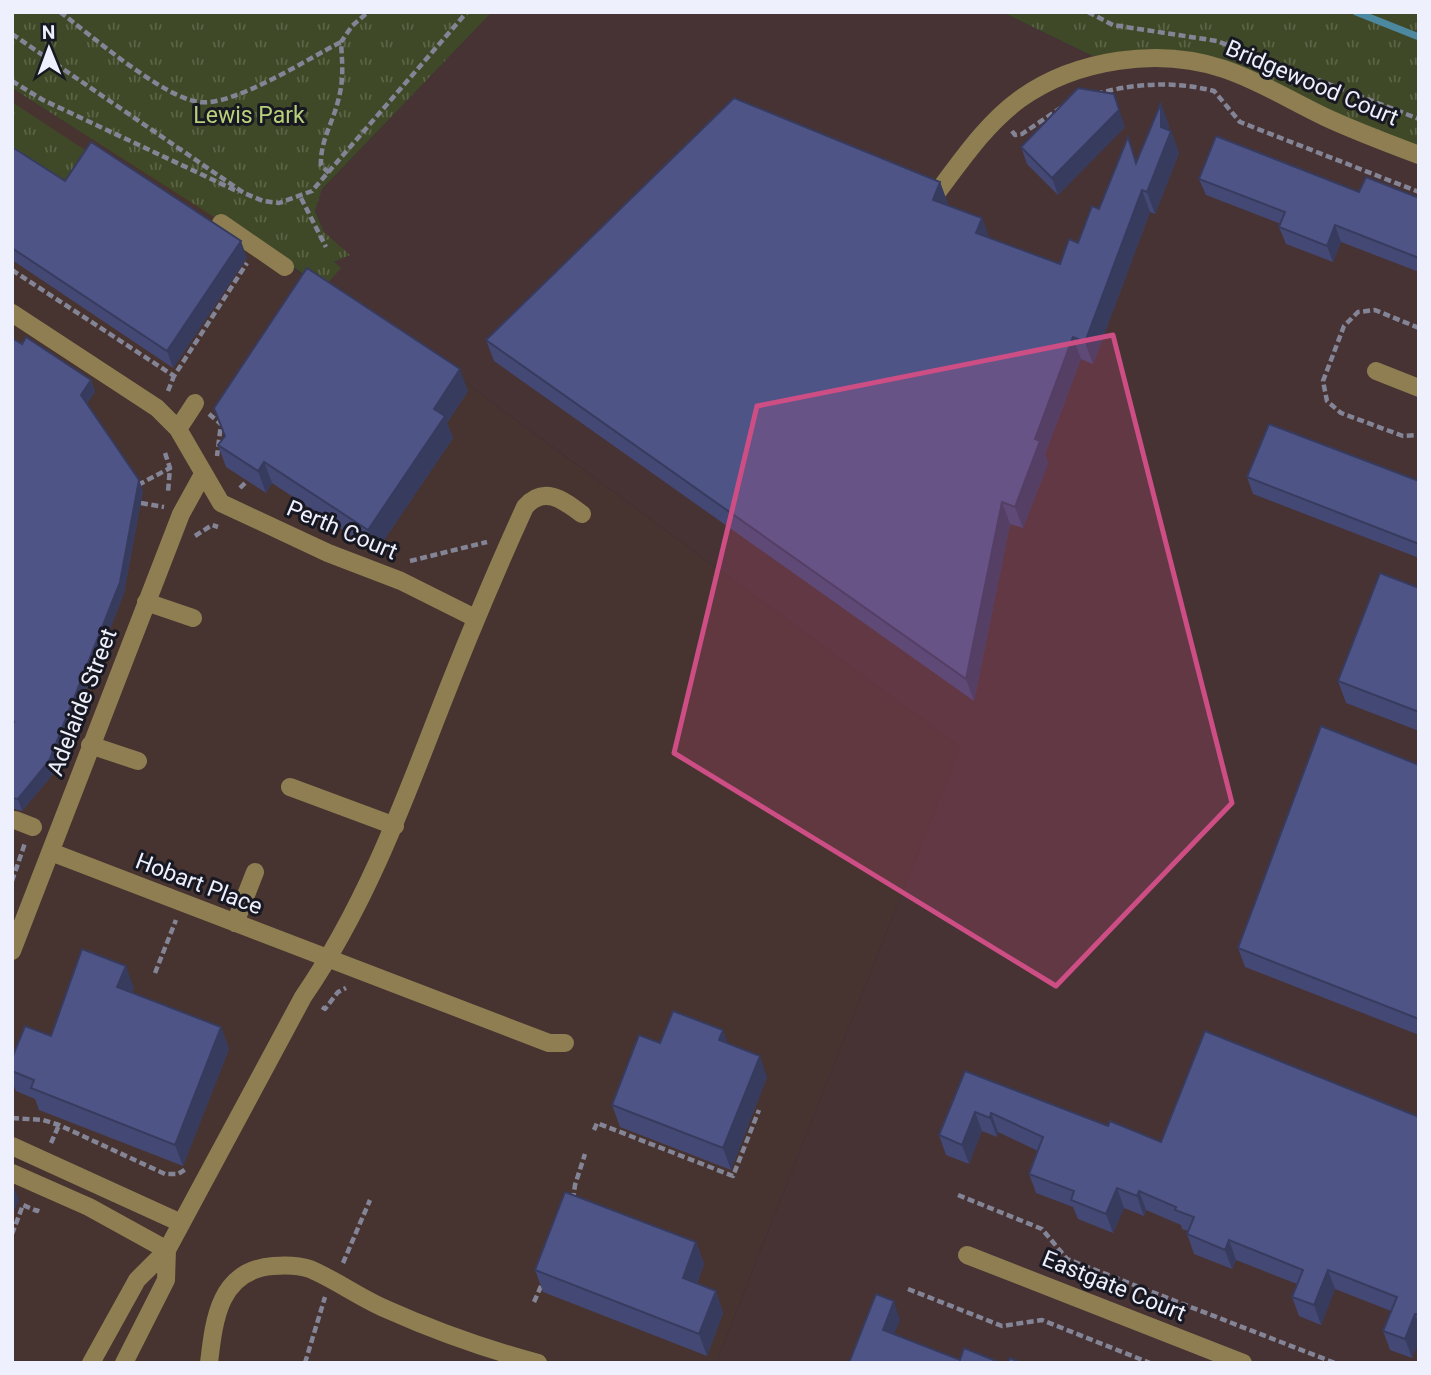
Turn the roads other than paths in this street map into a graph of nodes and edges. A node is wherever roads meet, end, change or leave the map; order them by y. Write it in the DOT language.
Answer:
graph roads {
  1 [pos="1419,155"];
  2 [pos="939,190"];
  3 [pos="220,223"];
  4 [pos="285,267"];
  5 [pos="12,313"];
  6 [pos="1376,371"];
  7 [pos="1419,388"];
  8 [pos="195,403"];
  9 [pos="178,429"];
  10 [pos="203,474"];
  11 [pos="582,514"];
  12 [pos="146,602"];
  13 [pos="193,618"];
  14 [pos="475,618"];
  15 [pos="90,745"];
  16 [pos="138,761"];
  17 [pos="290,787"];
  18 [pos="15,820"];
  19 [pos="395,826"];
  20 [pos="33,827"];
  21 [pos="51,852"];
  22 [pos="256,872"];
  23 [pos="20,915"];
  24 [pos="235,923"];
  25 [pos="12,951"];
  26 [pos="329,959"];
  27 [pos="565,1043"];
  28 [pos="12,1146"];
  29 [pos="12,1172"];
  30 [pos="181,1223"];
  31 [pos="167,1250"];
  32 [pos="967,1255"];
  33 [pos="91,1363"];
  34 [pos="124,1363"];
  35 [pos="209,1363"];
  36 [pos="538,1363"];
  37 [pos="1243,1363"];
  1 -- 2 [label="street, Bridgewood Court"];
  3 -- 4 [label="street"];
  5 -- 9 [label="street"];
  6 -- 7 [label="street"];
  8 -- 9 [label="street"];
  9 -- 10 [label="street"];
  10 -- 12 [label="street, Adelaide Street"];
  10 -- 14 [label="street, Perth Court"];
  11 -- 14 [label="street"];
  12 -- 13 [label="street"];
  12 -- 15 [label="street, Adelaide Street"];
  14 -- 19 [label="street"];
  15 -- 16 [label="street"];
  15 -- 21 [label="street, Adelaide Street"];
  17 -- 19 [label="street"];
  18 -- 20 [label="street"];
  19 -- 26 [label="street"];
  21 -- 23 [label="street, Adelaide Street"];
  21 -- 24 [label="street, Hobart Place"];
  22 -- 24 [label="street"];
  23 -- 25 [label="street, Adelaide Street"];
  24 -- 26 [label="street, Hobart Place"];
  26 -- 27 [label="street, Hobart Place"];
  26 -- 30 [label="street"];
  28 -- 30 [label="street"];
  29 -- 31 [label="street"];
  30 -- 31 [label="street"];
  31 -- 33 [label="street"];
  31 -- 34 [label="street"];
  32 -- 37 [label="street, Eastgate Court"];
  35 -- 36 [label="street"];
}
